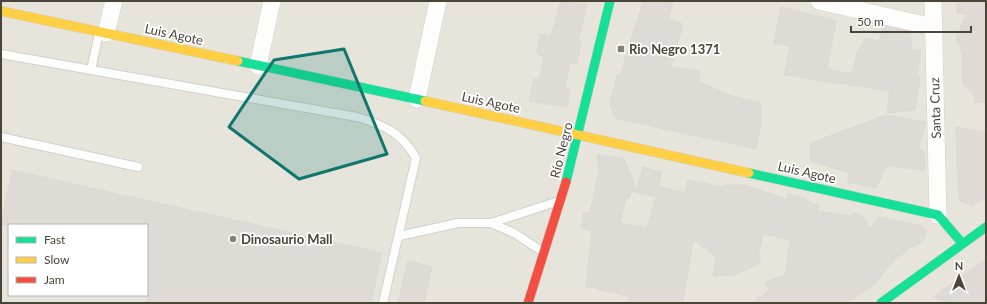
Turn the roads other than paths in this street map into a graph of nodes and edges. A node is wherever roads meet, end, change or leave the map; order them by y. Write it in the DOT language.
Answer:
graph roads {
  1 [pos="114,1"];
  2 [pos="272,1"];
  3 [pos="438,1"];
  4 [pos="610,1"];
  5 [pos="819,1"];
  6 [pos="933,1"];
  7 [pos="1,11"];
  8 [pos="933,27"];
  9 [pos="103,33"];
  10 [pos="1,54"];
  11 [pos="258,66"];
  12 [pos="91,70"];
  13 [pos="417,99"];
  14 [pos="578,135"];
  15 [pos="1,137"];
  16 [pos="138,167"];
  17 [pos="562,200"];
  18 [pos="938,215"];
  19 [pos="491,223"];
  20 [pos="986,228"];
  21 [pos="399,236"];
  22 [pos="962,243"];
  23 [pos="545,253"];
  24 [pos="383,303"];
  25 [pos="528,303"];
  26 [pos="881,303"];
  1 -- 9 [label="street"];
  2 -- 11 [label="street"];
  3 -- 13 [label="street"];
  4 -- 14 [label="main road, Río Negro"];
  5 -- 8 [label="street"];
  6 -- 8 [label="street, Santa Cruz"];
  7 -- 9 [label="main road, Luis Agote"];
  8 -- 18 [label="street, Santa Cruz"];
  9 -- 11 [label="main road, Luis Agote"];
  9 -- 12 [label="lane"];
  10 -- 12 [label="lane"];
  11 -- 13 [label="main road, Luis Agote"];
  12 -- 21 [label="lane"];
  13 -- 14 [label="main road, Luis Agote"];
  14 -- 17 [label="main road, Río Negro"];
  14 -- 18 [label="main road, Luis Agote"];
  15 -- 16 [label="lane"];
  17 -- 19 [label="lane"];
  17 -- 23 [label="main road, Río Negro"];
  18 -- 22 [label="main road"];
  19 -- 21 [label="lane"];
  19 -- 23 [label="lane"];
  20 -- 22 [label="main road"];
  21 -- 24 [label="lane"];
  22 -- 26 [label="main road"];
  23 -- 25 [label="main road, Río Negro"];
}
